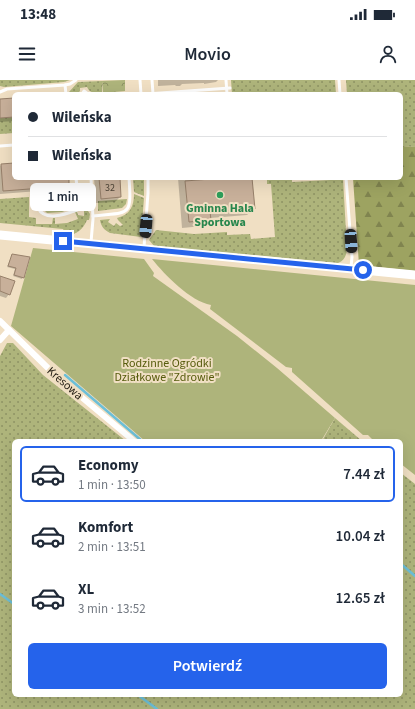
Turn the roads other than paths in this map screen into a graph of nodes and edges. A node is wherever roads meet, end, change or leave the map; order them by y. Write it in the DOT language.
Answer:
graph roads {
  1 [pos="76,80"];
  2 [pos="140,80"];
  3 [pos="152,80"];
  4 [pos="226,80"];
  5 [pos="339,80"];
  6 [pos="65,85"];
  7 [pos="228,88"];
  8 [pos="0,92"];
  9 [pos="66,92"];
  10 [pos="141,92"];
  11 [pos="154,92"];
  12 [pos="183,92"];
  13 [pos="227,92"];
  14 [pos="340,92"];
  15 [pos="12,145"];
  16 [pos="0,146"];
  17 [pos="76,180"];
  18 [pos="91,180"];
  19 [pos="129,180"];
  20 [pos="148,180"];
  21 [pos="346,180"];
  22 [pos="78,198"];
  23 [pos="79,206"];
  24 [pos="93,208"];
  25 [pos="94,216"];
  26 [pos="0,235"];
  27 [pos="90,244"];
  28 [pos="144,249"];
  29 [pos="350,269"];
  30 [pos="415,275"];
  31 [pos="0,321"];
  32 [pos="9,330"];
  33 [pos="0,340"];
  34 [pos="132,439"];
  1 -- 6 [label="lane"];
  2 -- 10 [label="lane"];
  3 -- 11 [label="lane"];
  4 -- 7 [label="lane"];
  5 -- 14 [label="lane"];
  6 -- 8 [label="lane"];
  6 -- 9 [label="lane"];
  7 -- 12 [label="lane"];
  7 -- 13 [label="lane"];
  15 -- 16 [label="lane"];
  17 -- 22 [label="lane"];
  18 -- 24 [label="lane"];
  19 -- 25 [label="lane"];
  20 -- 28 [label="lane"];
  21 -- 29 [label="lane"];
  22 -- 23 [label="lane"];
  22 -- 23 [label="lane"];
  23 -- 24 [label="lane"];
  24 -- 25 [label="lane"];
  25 -- 27 [label="lane"];
  26 -- 27 [label="street"];
  27 -- 28 [label="street"];
  28 -- 29 [label="street"];
  29 -- 30 [label="street"];
  31 -- 32 [label="street, Kresowa"];
  32 -- 33 [label="street"];
  32 -- 34 [label="street, Kresowa"];
}
